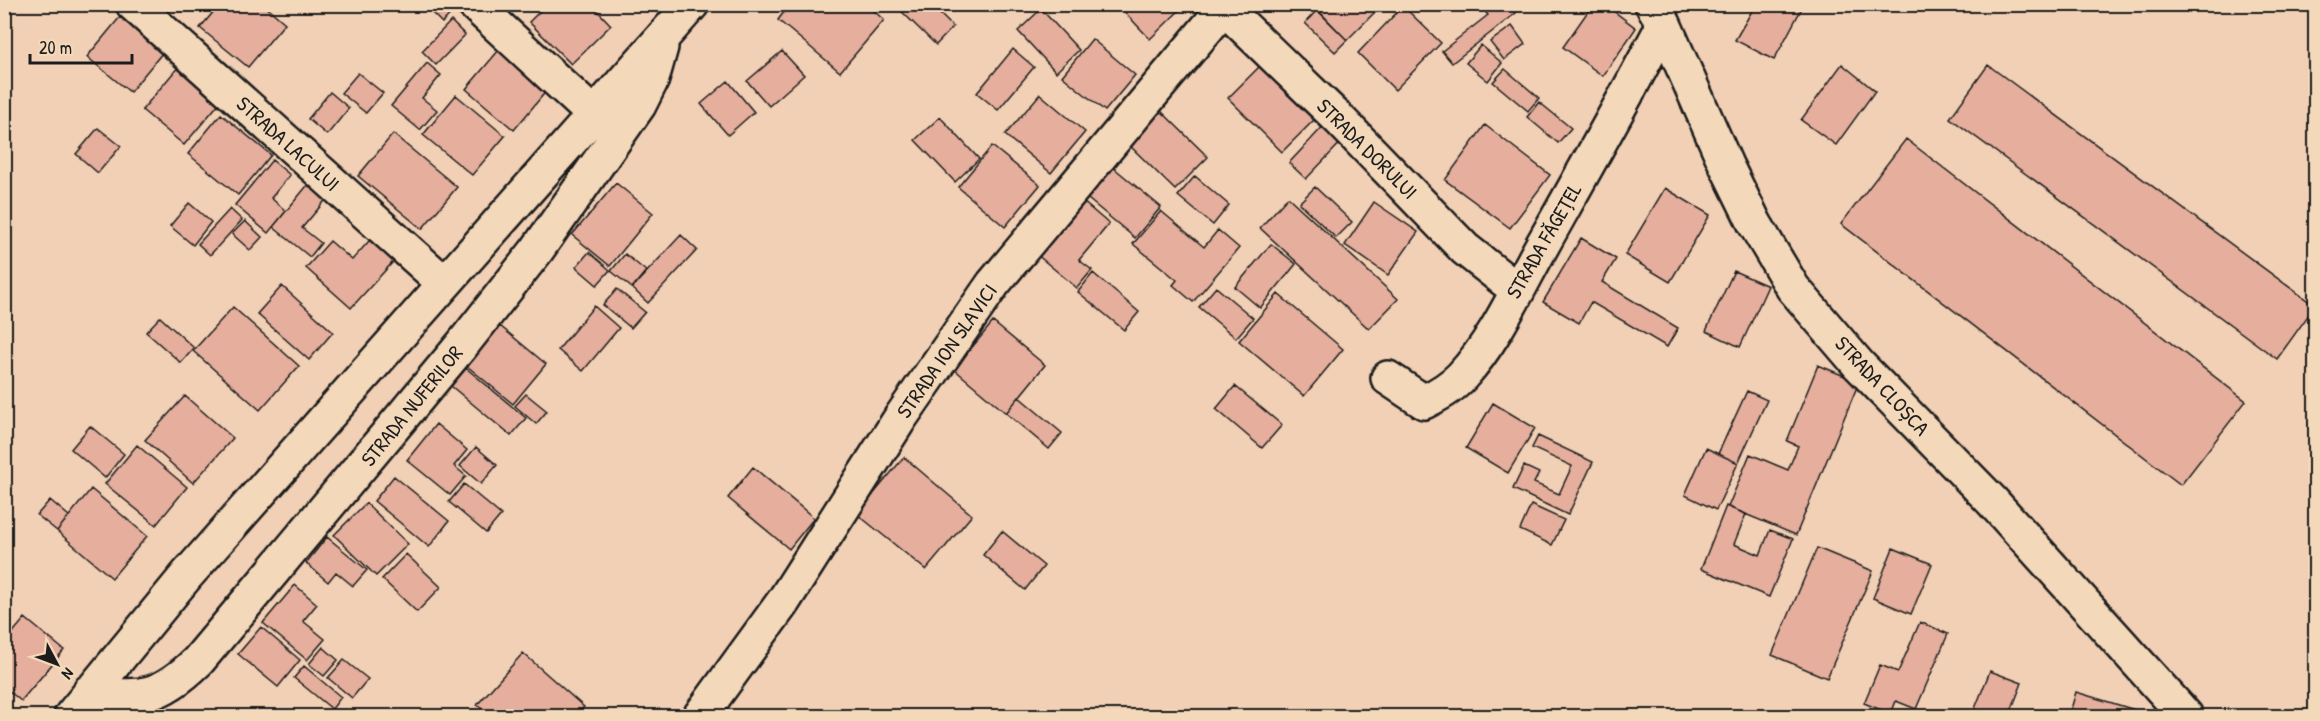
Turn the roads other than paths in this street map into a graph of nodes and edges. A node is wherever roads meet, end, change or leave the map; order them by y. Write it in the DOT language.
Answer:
graph roads {
  1 [pos="133,4"];
  2 [pos="474,4"];
  3 [pos="692,4"];
  4 [pos="1222,7"];
  5 [pos="1658,14"];
  6 [pos="665,35"];
  7 [pos="593,114"];
  8 [pos="444,283"];
  9 [pos="1517,290"];
  10 [pos="1388,378"];
  11 [pos="81,704"];
  12 [pos="700,717"];
  13 [pos="2186,717"];
  1 -- 8 [label="street, STRADA LACULUI"];
  2 -- 7 [label="street"];
  3 -- 6 [label="street, STRADA NUFERILOR"];
  4 -- 9 [label="street, STRADA DORULUI"];
  4 -- 12 [label="street, STRADA ION SLAVICI"];
  5 -- 9 [label="street, STRADA FĂGEȚEL"];
  5 -- 13 [label="street, STRADA CLOȘCA"];
  6 -- 7 [label="street, STRADA NUFERILOR"];
  6 -- 11 [label="street, STRADA NUFERILOR"];
  7 -- 8 [label="street, STRADA NUFERILOR"];
  8 -- 11 [label="street, STRADA NUFERILOR"];
  9 -- 10 [label="street, STRADA FĂGEȚEL"];
}
